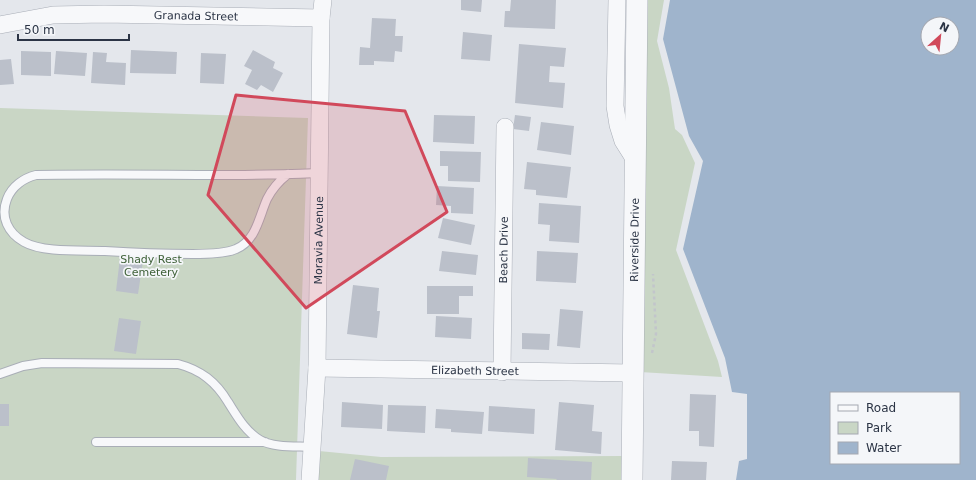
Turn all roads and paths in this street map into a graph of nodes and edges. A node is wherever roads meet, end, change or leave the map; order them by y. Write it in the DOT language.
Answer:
graph roads {
  1 [pos="323,0"];
  2 [pos="617,0"];
  3 [pos="637,0"];
  4 [pos="107,7"];
  5 [pos="322,18"];
  6 [pos="0,26"];
  7 [pos="505,127"];
  8 [pos="635,160"];
  9 [pos="320,173"];
  10 [pos="288,174"];
  11 [pos="317,368"];
  12 [pos="502,372"];
  13 [pos="632,373"];
  14 [pos="0,374"];
  15 [pos="96,442"];
  16 [pos="268,442"];
  17 [pos="312,447"];
  18 [pos="310,480"];
  19 [pos="632,480"];
  1 -- 5 [label="street, Moravia Avenue"];
  2 -- 8 [label="street"];
  3 -- 8 [label="street, Riverside Drive"];
  4 -- 5 [label="street, Granada Street"];
  4 -- 6 [label="street, Granada Street"];
  5 -- 9 [label="street, Moravia Avenue"];
  7 -- 12 [label="street, Beach Drive"];
  8 -- 13 [label="street, Riverside Drive"];
  9 -- 10 [label="lane"];
  9 -- 11 [label="street, Moravia Avenue"];
  10 -- 10 [label="lane"];
  11 -- 12 [label="street, Elizabeth Street"];
  11 -- 17 [label="street, Moravia Avenue"];
  12 -- 13 [label="street, Elizabeth Street"];
  13 -- 19 [label="street, Riverside Drive"];
  14 -- 16 [label="lane"];
  15 -- 16 [label="lane"];
  16 -- 17 [label="lane"];
  17 -- 18 [label="street, Moravia Avenue"];
}
